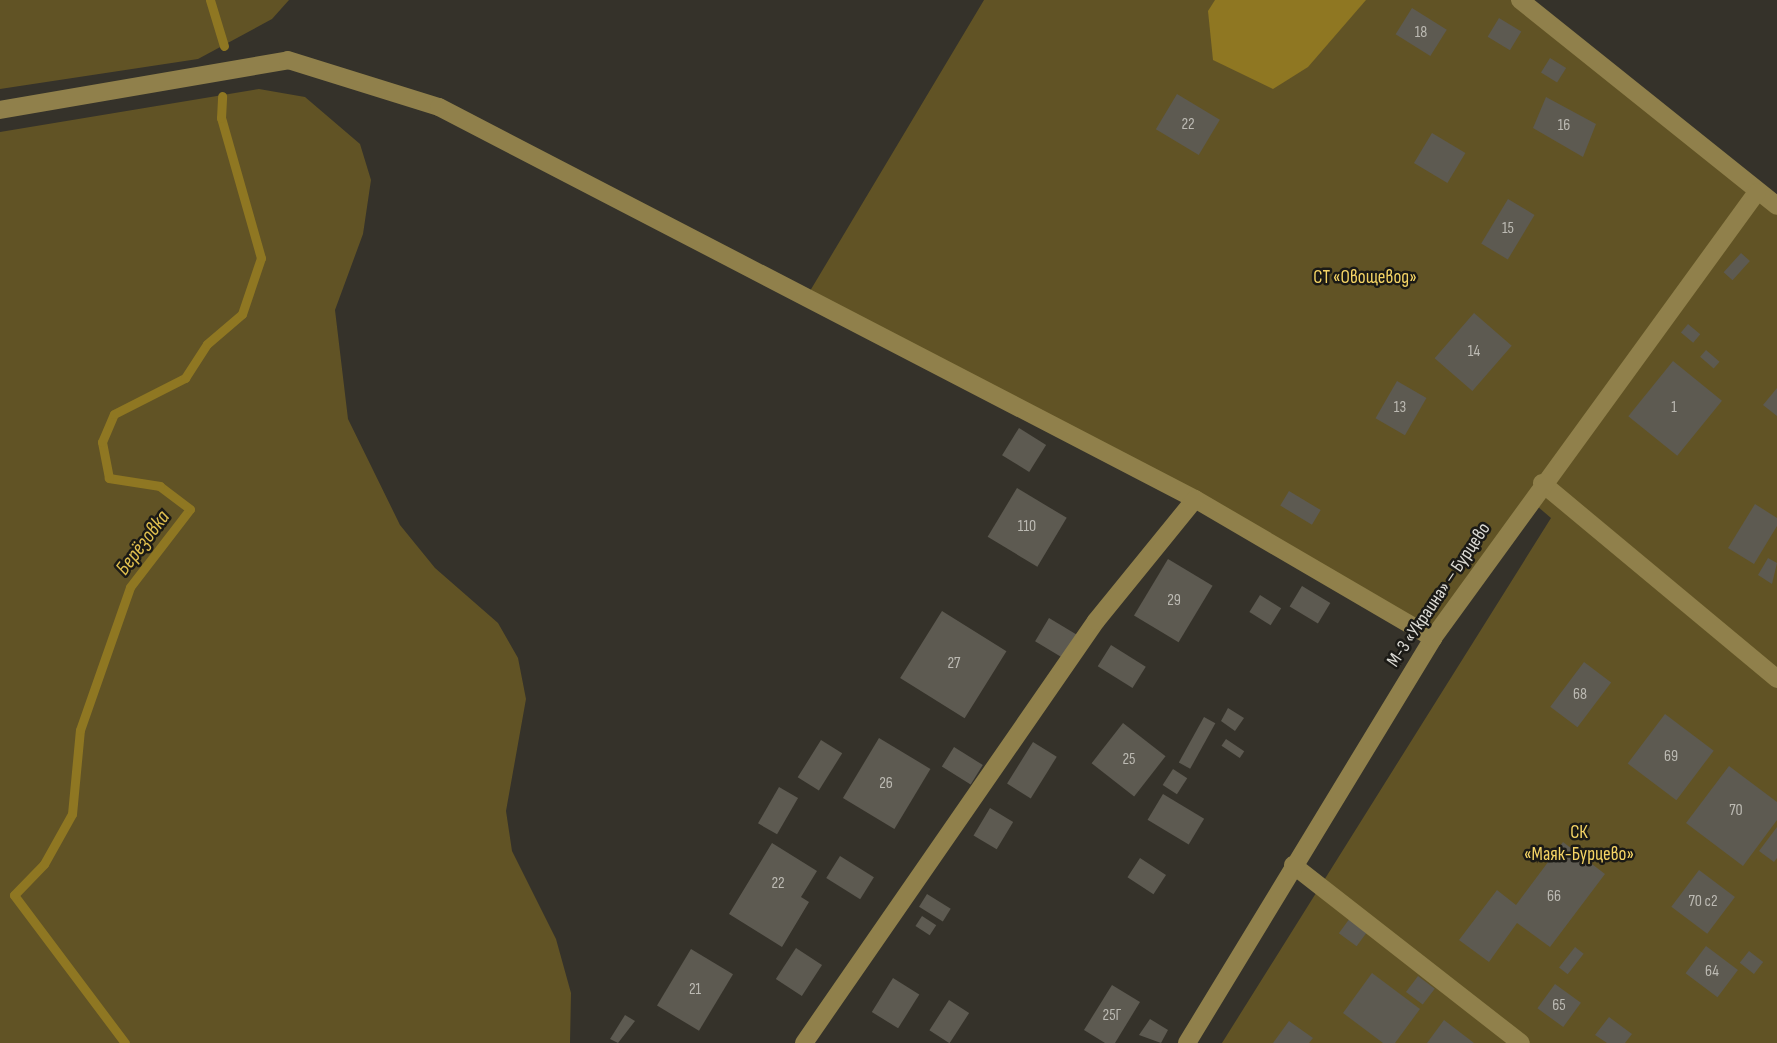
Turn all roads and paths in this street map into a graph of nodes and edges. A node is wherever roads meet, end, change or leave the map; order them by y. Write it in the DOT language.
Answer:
graph roads {
  1 [pos="1520,0"];
  2 [pos="0,110"];
  3 [pos="1777,191"];
  4 [pos="1757,192"];
  5 [pos="1777,206"];
  6 [pos="1542,482"];
  7 [pos="1195,499"];
  8 [pos="1433,638"];
  9 [pos="1777,679"];
  10 [pos="1293,865"];
  11 [pos="804,1043"];
  12 [pos="1187,1043"];
  13 [pos="1521,1043"];
  1 -- 4 [label="street"];
  2 -- 7 [label="street"];
  3 -- 4 [label="street"];
  4 -- 5 [label="street"];
  4 -- 6 [label="street, М-3 «Украина» – Бурцево"];
  6 -- 8 [label="street, М-3 «Украина» – Бурцево"];
  6 -- 9 [label="street"];
  7 -- 8 [label="street"];
  7 -- 11 [label="street"];
  8 -- 10 [label="street, М-3 «Украина» – Бурцево"];
  10 -- 12 [label="street, М-3 «Украина» – Бурцево"];
  10 -- 13 [label="street"];
}
